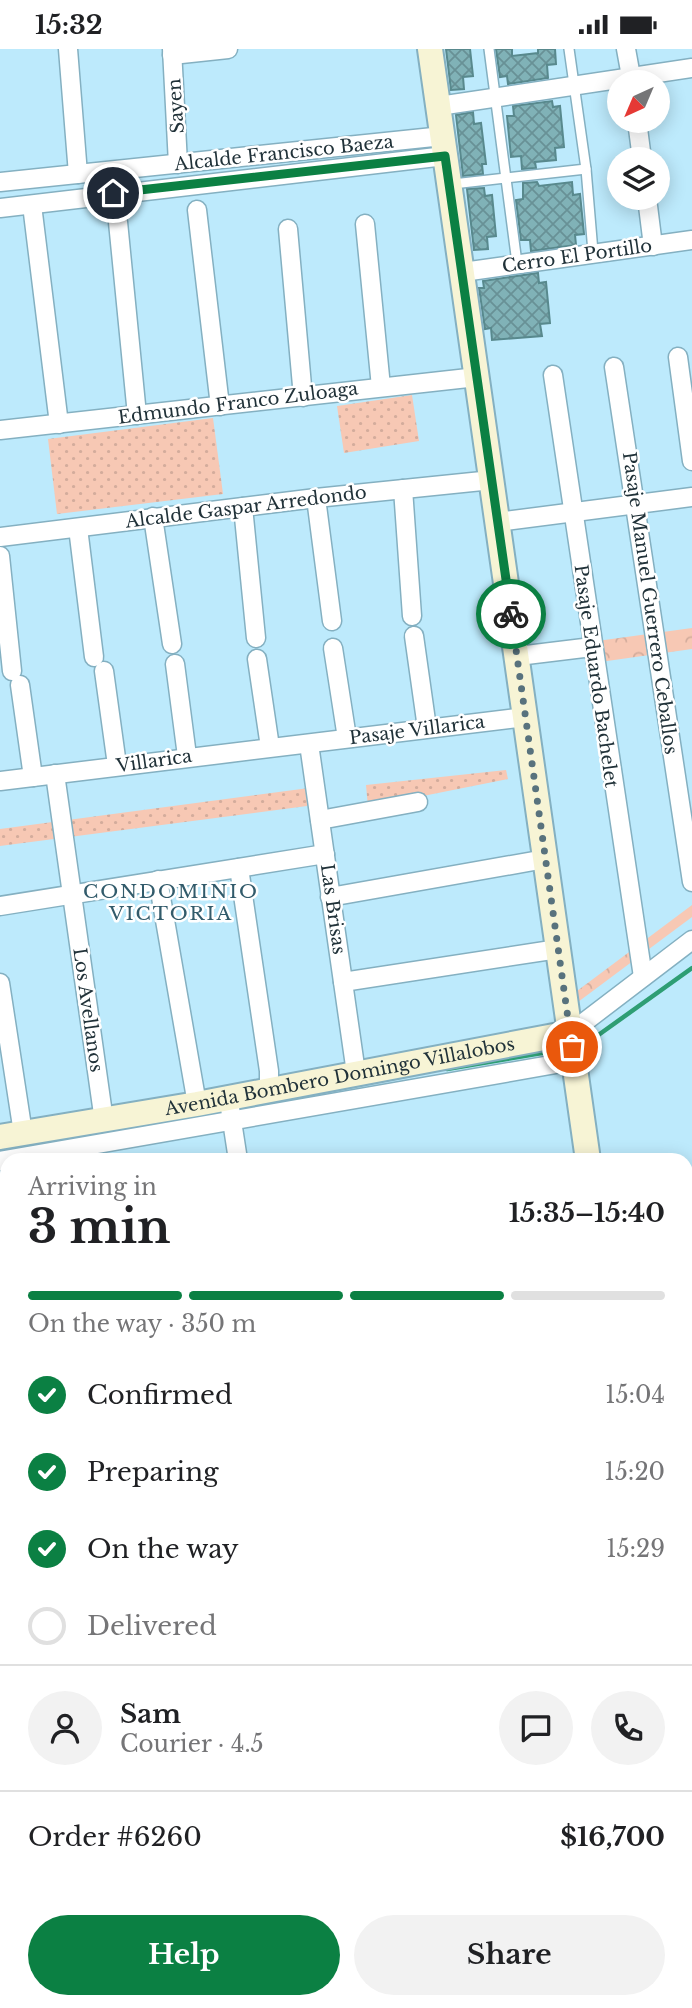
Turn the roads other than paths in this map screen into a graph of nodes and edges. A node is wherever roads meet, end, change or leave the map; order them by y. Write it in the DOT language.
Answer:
graph roads {
  1 [pos="68,49"];
  2 [pos="228,49"];
  3 [pos="430,49"];
  4 [pos="489,49"];
  5 [pos="569,49"];
  6 [pos="626,49"];
  7 [pos="172,52"];
  8 [pos="692,68"];
  9 [pos="630,70"];
  10 [pos="670,72"];
  11 [pos="607,82"];
  12 [pos="573,85"];
  13 [pos="495,97"];
  14 [pos="439,106"];
  15 [pos="444,146"];
  16 [pos="178,164"];
  17 [pos="586,169"];
  18 [pos="78,174"];
  19 [pos="506,177"];
  20 [pos="0,182"];
  21 [pos="450,184"];
  22 [pos="32,205"];
  23 [pos="0,208"];
  24 [pos="197,210"];
  25 [pos="648,210"];
  26 [pos="118,222"];
  27 [pos="365,224"];
  28 [pos="288,229"];
  29 [pos="692,240"];
  30 [pos="653,246"];
  31 [pos="593,253"];
  32 [pos="517,263"];
  33 [pos="463,272"];
  34 [pos="678,357"];
  35 [pos="614,366"];
  36 [pos="553,375"];
  37 [pos="477,377"];
  38 [pos="381,387"];
  39 [pos="303,397"];
  40 [pos="219,406"];
  41 [pos="137,415"];
  42 [pos="59,424"];
  43 [pos="0,430"];
  44 [pos="692,461"];
  45 [pos="492,480"];
  46 [pos="403,489"];
  47 [pos="692,497"];
  48 [pos="316,498"];
  49 [pos="635,505"];
  50 [pos="243,507"];
  51 [pos="572,513"];
  52 [pos="153,517"];
  53 [pos="497,522"];
  54 [pos="78,528"];
  55 [pos="0,537"];
  56 [pos="0,556"];
  57 [pos="412,617"];
  58 [pos="332,621"];
  59 [pos="414,636"];
  60 [pos="256,638"];
  61 [pos="172,644"];
  62 [pos="333,647"];
  63 [pos="592,647"];
  64 [pos="518,656"];
  65 [pos="257,659"];
  66 [pos="175,664"];
  67 [pos="525,717"];
  68 [pos="427,728"];
  69 [pos="347,738"];
  70 [pos="309,744"];
  71 [pos="270,747"];
  72 [pos="187,756"];
  73 [pos="117,765"];
  74 [pos="55,775"];
  75 [pos="33,777"];
  76 [pos="0,781"];
  77 [pos="418,802"];
  78 [pos="320,820"];
  79 [pos="325,854"];
  80 [pos="545,859"];
  81 [pos="239,868"];
  82 [pos="158,880"];
  83 [pos="692,882"];
  84 [pos="72,895"];
  85 [pos="331,897"];
  86 [pos="0,906"];
  87 [pos="692,940"];
  88 [pos="558,949"];
  89 [pos="643,977"];
  90 [pos="343,982"];
  91 [pos="0,983"];
  92 [pos="570,1033"];
  93 [pos="573,1061"];
  94 [pos="356,1073"];
  95 [pos="269,1089"];
  96 [pos="197,1104"];
  97 [pos="230,1109"];
  98 [pos="104,1121"];
  99 [pos="12,1135"];
  100 [pos="35,1153"];
  101 [pos="237,1153"];
  102 [pos="586,1153"];
  1 -- 18 [label="street"];
  2 -- 7 [label="street"];
  3 -- 14 [label="street"];
  4 -- 13 [label="lane"];
  5 -- 12 [label="lane"];
  6 -- 9 [label="street"];
  7 -- 16 [label="street, Sayen"];
  8 -- 10 [label="street"];
  11 -- 12 [label="street"];
  12 -- 13 [label="street"];
  12 -- 17 [label="lane"];
  13 -- 14 [label="street"];
  13 -- 19 [label="lane"];
  14 -- 15 [label="street"];
  15 -- 16 [label="street, Alcalde Francisco Baeza"];
  15 -- 21 [label="street"];
  15 -- 22 [label="street, Alcalde Francisco Baeza"];
  16 -- 18 [label="street, Alcalde Francisco Baeza"];
  17 -- 19 [label="lane"];
  17 -- 31 [label="lane"];
  18 -- 20 [label="street, Alcalde Francisco Baeza"];
  19 -- 21 [label="lane"];
  19 -- 32 [label="lane"];
  21 -- 33 [label="street"];
  22 -- 23 [label="street, Alcalde Francisco Baeza"];
  22 -- 42 [label="street"];
  24 -- 40 [label="street"];
  25 -- 30 [label="street"];
  26 -- 41 [label="street"];
  27 -- 38 [label="street"];
  28 -- 39 [label="street"];
  29 -- 30 [label="street, Cerro El Portillo"];
  30 -- 31 [label="street, Cerro El Portillo"];
  31 -- 32 [label="street, Cerro El Portillo"];
  32 -- 33 [label="street, Cerro El Portillo"];
  33 -- 37 [label="street"];
  34 -- 44 [label="street"];
  35 -- 49 [label="street, Pasaje Manuel Guerrero Ceballos"];
  36 -- 51 [label="street, Pasaje Eduardo Bachelet"];
  37 -- 38 [label="street, Edmundo Franco Zuloaga"];
  37 -- 45 [label="street"];
  38 -- 39 [label="street, Edmundo Franco Zuloaga"];
  39 -- 40 [label="street, Edmundo Franco Zuloaga"];
  40 -- 41 [label="street, Edmundo Franco Zuloaga"];
  41 -- 42 [label="street, Edmundo Franco Zuloaga"];
  42 -- 43 [label="street, Edmundo Franco Zuloaga"];
  45 -- 46 [label="street, Alcalde Gaspar Arredondo"];
  45 -- 53 [label="street"];
  46 -- 48 [label="street, Alcalde Gaspar Arredondo"];
  46 -- 57 [label="street"];
  47 -- 49 [label="street"];
  48 -- 50 [label="street, Alcalde Gaspar Arredondo"];
  48 -- 58 [label="street"];
  49 -- 51 [label="street"];
  49 -- 83 [label="street, Pasaje Manuel Guerrero Ceballos"];
  50 -- 52 [label="street, Alcalde Gaspar Arredondo"];
  50 -- 60 [label="street"];
  51 -- 53 [label="street"];
  51 -- 63 [label="street, Pasaje Eduardo Bachelet"];
  52 -- 54 [label="street, Alcalde Gaspar Arredondo"];
  52 -- 61 [label="street"];
  53 -- 64 [label="street"];
  54 -- 55 [label="street, Alcalde Gaspar Arredondo"];
  54 -- 73 [label="street"];
  56 -- 75 [label="street"];
  59 -- 68 [label="street"];
  62 -- 69 [label="street"];
  63 -- 64 [label="street"];
  63 -- 89 [label="street, Pasaje Eduardo Bachelet"];
  64 -- 67 [label="street"];
  65 -- 71 [label="street"];
  66 -- 72 [label="street"];
  67 -- 68 [label="street, Pasaje Villarica"];
  67 -- 80 [label="street"];
  68 -- 69 [label="street, Pasaje Villarica"];
  69 -- 70 [label="street, Pasaje Villarica"];
  70 -- 71 [label="street, Villarica"];
  70 -- 78 [label="street, Las Brisas"];
  71 -- 72 [label="street, Villarica"];
  72 -- 73 [label="street, Villarica"];
  73 -- 74 [label="street, Villarica"];
  74 -- 75 [label="street, Villarica"];
  74 -- 84 [label="street, Los Avellanos"];
  75 -- 76 [label="street, Villarica"];
  77 -- 78 [label="street"];
  78 -- 79 [label="street, Las Brisas"];
  79 -- 81 [label="street"];
  79 -- 85 [label="street, Las Brisas"];
  80 -- 85 [label="street"];
  80 -- 88 [label="street"];
  81 -- 82 [label="street"];
  81 -- 95 [label="street"];
  82 -- 84 [label="street"];
  82 -- 96 [label="street"];
  84 -- 86 [label="street"];
  84 -- 98 [label="street, Los Avellanos"];
  85 -- 90 [label="street, Las Brisas"];
  87 -- 89 [label="street, Avenida Bombero Domingo Villalobos"];
  88 -- 90 [label="street"];
  88 -- 92 [label="street"];
  89 -- 92 [label="street, Avenida Bombero Domingo Villalobos"];
  90 -- 94 [label="street, Las Brisas"];
  91 -- 99 [label="street"];
  92 -- 93 [label="street"];
  92 -- 94 [label="street, Avenida Bombero Domingo Villalobos"];
  93 -- 97 [label="street, Avenida Bombero Domingo Villalobos"];
  93 -- 102 [label="street"];
  94 -- 95 [label="street, Avenida Bombero Domingo Villalobos"];
  95 -- 97 [label="street, Avenida Bombero Domingo Villalobos"];
  96 -- 97 [label="street, Avenida Bombero Domingo Villalobos"];
  96 -- 98 [label="street, Avenida Bombero Domingo Villalobos"];
  97 -- 100 [label="street, Avenida Bombero Domingo Villalobos"];
  97 -- 101 [label="street"];
  98 -- 99 [label="street, Avenida Bombero Domingo Villalobos"];
}
